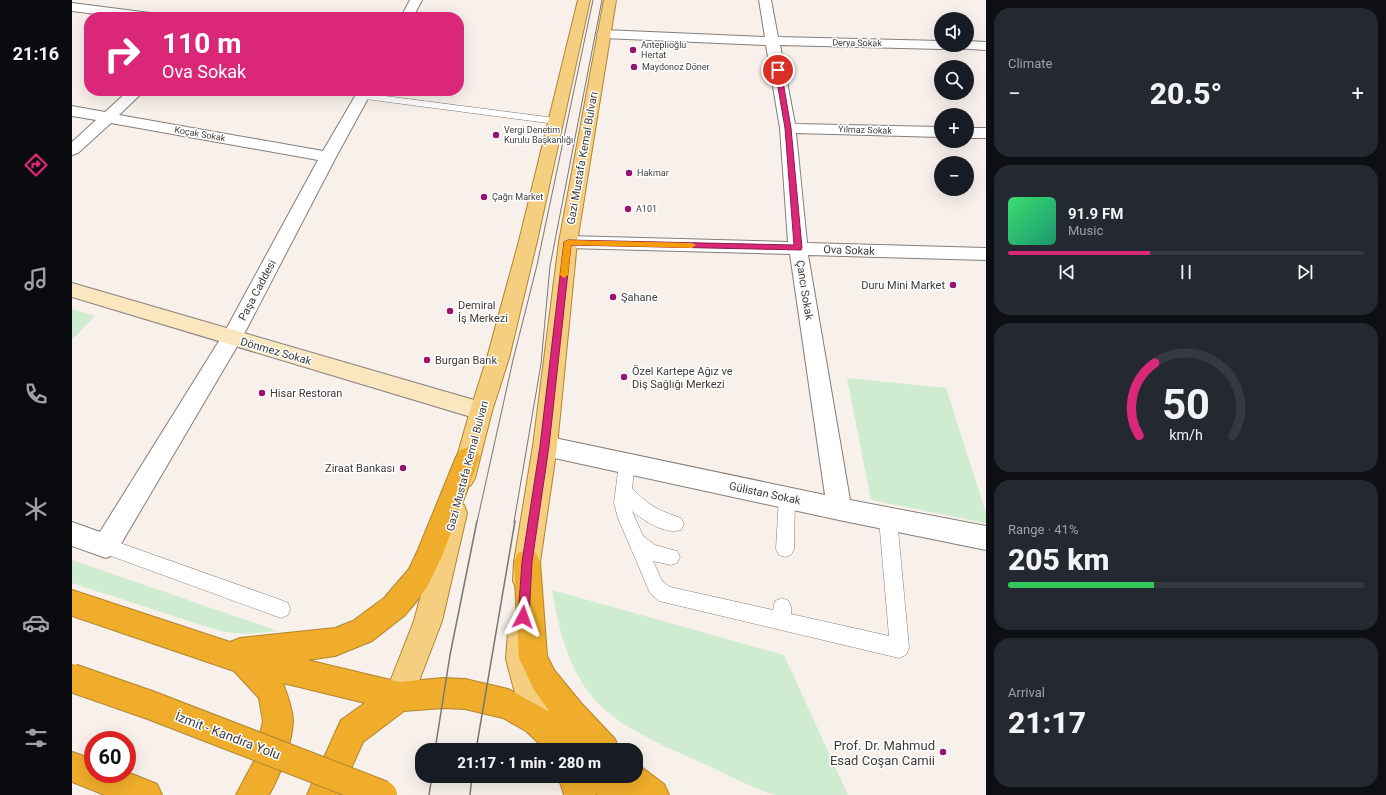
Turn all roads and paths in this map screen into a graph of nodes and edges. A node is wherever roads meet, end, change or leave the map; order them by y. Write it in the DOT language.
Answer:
graph roads {
  1 [pos="416,0"];
  2 [pos="584,0"];
  3 [pos="610,0"];
  4 [pos="765,0"];
  5 [pos="72,7"];
  6 [pos="111,12"];
  7 [pos="410,12"];
  8 [pos="604,34"];
  9 [pos="772,41"];
  10 [pos="934,45"];
  11 [pos="974,46"];
  12 [pos="986,46"];
  13 [pos="132,96"];
  14 [pos="361,96"];
  15 [pos="384,96"];
  16 [pos="72,111"];
  17 [pos="108,118"];
  18 [pos="555,121"];
  19 [pos="788,128"];
  20 [pos="934,132"];
  21 [pos="974,133"];
  22 [pos="986,133"];
  23 [pos="72,150"];
  24 [pos="328,156"];
  25 [pos="568,242"];
  26 [pos="798,248"];
  27 [pos="986,254"];
  28 [pos="72,290"];
  29 [pos="232,338"];
  30 [pos="481,411"];
  31 [pos="545,446"];
  32 [pos="468,457"];
  33 [pos="627,464"];
  34 [pos="623,489"];
  35 [pos="787,498"];
  36 [pos="839,509"];
  37 [pos="888,519"];
  38 [pos="675,524"];
  39 [pos="72,534"];
  40 [pos="986,538"];
  41 [pos="637,542"];
  42 [pos="106,546"];
  43 [pos="785,549"];
  44 [pos="671,557"];
  45 [pos="527,562"];
  46 [pos="72,603"];
  47 [pos="280,609"];
  48 [pos="232,656"];
  49 [pos="72,678"];
  50 [pos="399,696"];
  51 [pos="537,720"];
  52 [pos="557,743"];
  53 [pos="561,743"];
  54 [pos="597,743"];
  55 [pos="72,767"];
  56 [pos="576,783"];
  57 [pos="608,783"];
  58 [pos="638,783"];
  59 [pos="146,795"];
  60 [pos="252,795"];
  61 [pos="323,795"];
  62 [pos="383,795"];
  63 [pos="580,795"];
  64 [pos="628,795"];
  65 [pos="653,795"];
  1 -- 7 [label="street"];
  2 -- 18 [label="main road, Gazi Mustafa Kemal Bulvarı"];
  3 -- 8 [label="main road, Gazi Mustafa Kemal Bulvarı"];
  4 -- 9 [label="street, Çancı Sokak"];
  5 -- 6 [label="street"];
  8 -- 9 [label="street, Derya Sokak"];
  8 -- 25 [label="main road, Gazi Mustafa Kemal Bulvarı"];
  9 -- 10 [label="street, Derya Sokak"];
  9 -- 19 [label="street, Çancı Sokak"];
  11 -- 12 [label="street"];
  13 -- 17 [label="street"];
  14 -- 24 [label="street, Paşa Caddesi"];
  15 -- 18 [label="lane"];
  16 -- 17 [label="street, Koçak Sokak"];
  17 -- 23 [label="street"];
  17 -- 24 [label="street, Koçak Sokak"];
  18 -- 30 [label="main road, Gazi Mustafa Kemal Bulvarı"];
  19 -- 20 [label="street, Yılmaz Sokak"];
  19 -- 26 [label="street, Çancı Sokak"];
  21 -- 22 [label="street"];
  24 -- 29 [label="street, Paşa Caddesi"];
  25 -- 26 [label="street, Ova Sokak"];
  25 -- 31 [label="main road, Gazi Mustafa Kemal Bulvarı"];
  26 -- 27 [label="street, Ova Sokak"];
  26 -- 36 [label="street, Çancı Sokak"];
  28 -- 29 [label="street, Dönmez Sokak"];
  29 -- 30 [label="street, Dönmez Sokak"];
  29 -- 42 [label="street, Paşa Caddesi"];
  30 -- 32 [label="main road, Gazi Mustafa Kemal Bulvarı"];
  31 -- 33 [label="street, Gülistan Sokak"];
  31 -- 45 [label="main road, Gazi Mustafa Kemal Bulvarı"];
  32 -- 48 [label="highway"];
  32 -- 50 [label="main road, Gazi Mustafa Kemal Bulvarı"];
  33 -- 34 [label="lane"];
  33 -- 35 [label="street, Gülistan Sokak"];
  34 -- 38 [label="lane"];
  34 -- 41 [label="lane"];
  35 -- 36 [label="street, Gülistan Sokak"];
  35 -- 43 [label="lane"];
  36 -- 37 [label="street, Gülistan Sokak"];
  37 -- 40 [label="street, Gülistan Sokak"];
  37 -- 41 [label="lane"];
  39 -- 42 [label="street"];
  41 -- 44 [label="lane"];
  42 -- 47 [label="lane"];
  45 -- 51 [label="main road, Gazi Mustafa Kemal Bulvarı"];
  45 -- 54 [label="highway"];
  46 -- 48 [label="highway"];
  48 -- 50 [label="highway"];
  48 -- 60 [label="highway"];
  49 -- 62 [label="highway, İzmit - Kandıra Yolu, bridge"];
  50 -- 51 [label="highway"];
  50 -- 61 [label="highway"];
  51 -- 52 [label="highway"];
  51 -- 53 [label="highway"];
  55 -- 59 [label="highway"];
  56 -- 63 [label="highway"];
  57 -- 64 [label="highway"];
  58 -- 65 [label="highway"];
}
